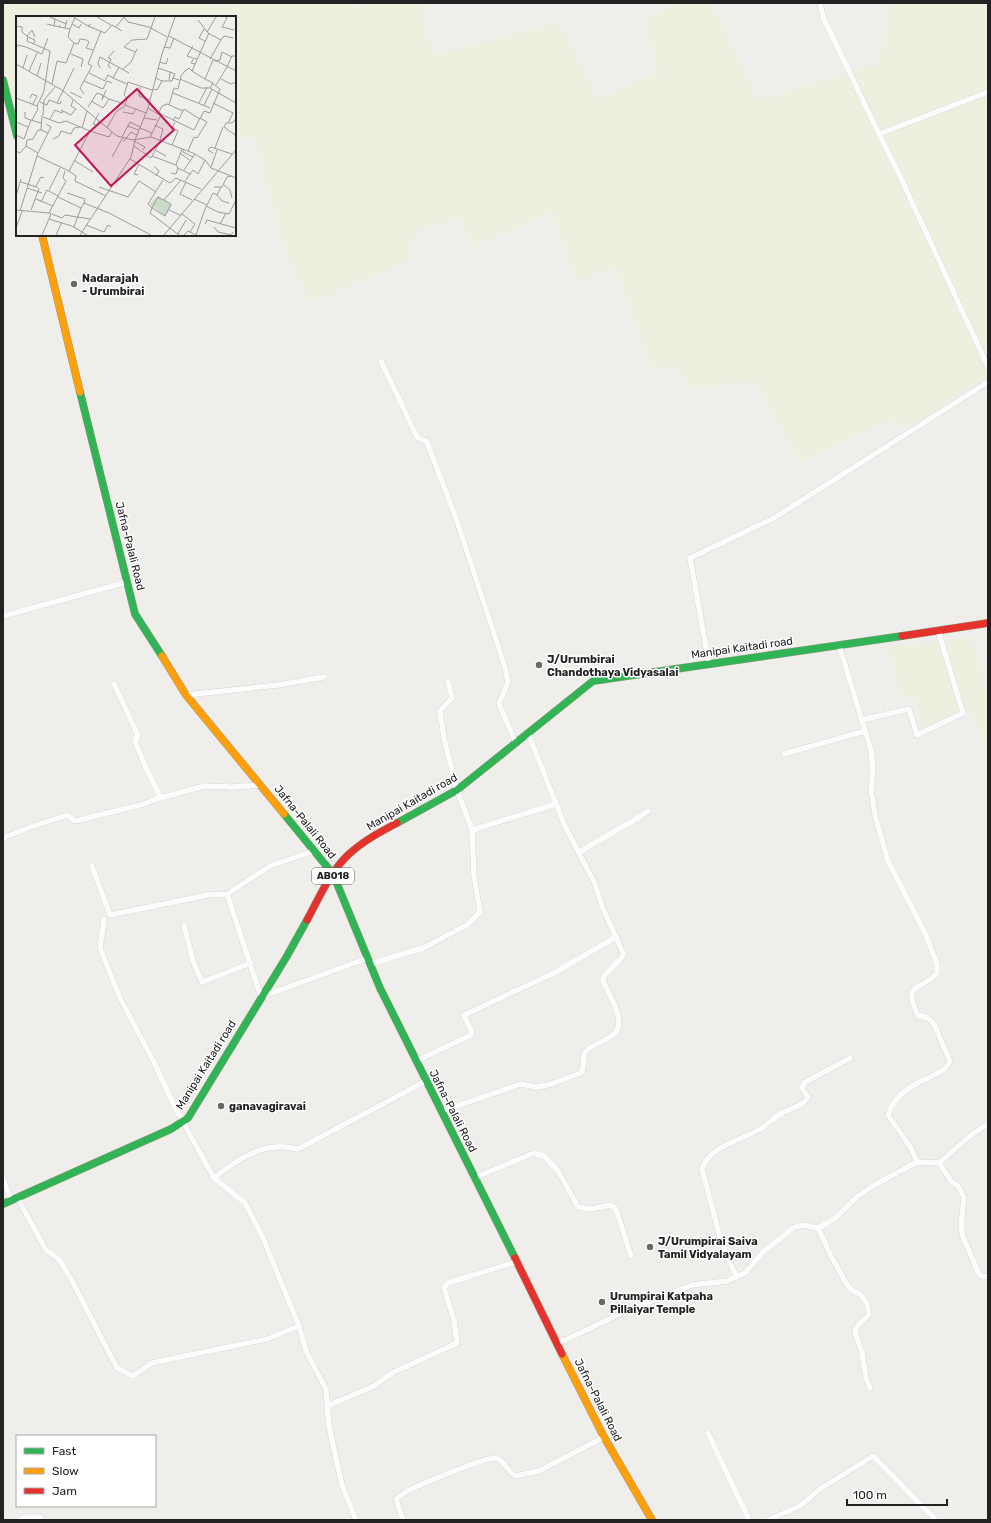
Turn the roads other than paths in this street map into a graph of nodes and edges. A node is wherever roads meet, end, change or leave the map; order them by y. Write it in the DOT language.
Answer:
graph roads {
  1 [pos="820,3"];
  2 [pos="3,80"];
  3 [pos="988,92"];
  4 [pos="16,132"];
  5 [pos="878,134"];
  6 [pos="42,236"];
  7 [pos="381,361"];
  8 [pos="988,367"];
  9 [pos="988,382"];
  10 [pos="128,582"];
  11 [pos="3,616"];
  12 [pos="988,623"];
  13 [pos="938,630"];
  14 [pos="839,645"];
  15 [pos="708,664"];
  16 [pos="324,677"];
  17 [pos="448,682"];
  18 [pos="114,684"];
  19 [pos="186,695"];
  20 [pos="861,720"];
  21 [pos="865,731"];
  22 [pos="528,733"];
  23 [pos="516,743"];
  24 [pos="784,754"];
  25 [pos="261,785"];
  26 [pos="457,790"];
  27 [pos="161,798"];
  28 [pos="556,804"];
  29 [pos="648,811"];
  30 [pos="472,830"];
  31 [pos="3,838"];
  32 [pos="314,851"];
  33 [pos="579,852"];
  34 [pos="92,866"];
  35 [pos="332,874"];
  36 [pos="227,894"];
  37 [pos="104,919"];
  38 [pos="184,925"];
  39 [pos="616,937"];
  40 [pos="369,961"];
  41 [pos="250,963"];
  42 [pos="261,997"];
  43 [pos="850,1058"];
  44 [pos="416,1060"];
  45 [pos="426,1081"];
  46 [pos="442,1111"];
  47 [pos="184,1122"];
  48 [pos="988,1126"];
  49 [pos="917,1162"];
  50 [pos="939,1163"];
  51 [pos="3,1178"];
  52 [pos="214,1178"];
  53 [pos="474,1178"];
  54 [pos="14,1198"];
  55 [pos="3,1204"];
  56 [pos="818,1228"];
  57 [pos="632,1256"];
  58 [pos="516,1262"];
  59 [pos="736,1276"];
  60 [pos="988,1276"];
  61 [pos="299,1326"];
  62 [pos="557,1344"];
  63 [pos="870,1388"];
  64 [pos="327,1406"];
  65 [pos="708,1432"];
  66 [pos="604,1437"];
  67 [pos="20,1520"];
  68 [pos="41,1520"];
  69 [pos="356,1520"];
  70 [pos="403,1520"];
  71 [pos="652,1520"];
  72 [pos="749,1520"];
  73 [pos="768,1520"];
  74 [pos="936,1520"];
  1 -- 5 [label="street"];
  2 -- 4 [label="main road"];
  3 -- 5 [label="street"];
  5 -- 8 [label="street"];
  6 -- 10 [label="main road, Jafna-Palali Road / AB018"];
  7 -- 23 [label="street"];
  9 -- 15 [label="street"];
  10 -- 11 [label="street"];
  10 -- 19 [label="main road, Jafna-Palali Road / AB018"];
  12 -- 13 [label="main road, Manipai Kaitadi road"];
  13 -- 14 [label="main road, Manipai Kaitadi road"];
  13 -- 20 [label="street"];
  14 -- 15 [label="main road, Manipai Kaitadi road"];
  14 -- 20 [label="street"];
  15 -- 22 [label="main road, Manipai Kaitadi road"];
  16 -- 19 [label="street"];
  17 -- 26 [label="street"];
  18 -- 27 [label="street"];
  19 -- 25 [label="main road, Jafna-Palali Road / AB018"];
  20 -- 21 [label="street"];
  21 -- 24 [label="street"];
  21 -- 49 [label="street"];
  22 -- 23 [label="main road, Manipai Kaitadi road"];
  22 -- 28 [label="street"];
  23 -- 26 [label="main road, Manipai Kaitadi road"];
  25 -- 27 [label="street"];
  25 -- 32 [label="main road, Jafna-Palali Road / AB018"];
  26 -- 30 [label="street"];
  26 -- 35 [label="main road, Manipai Kaitadi road"];
  27 -- 31 [label="street"];
  28 -- 30 [label="street"];
  28 -- 33 [label="street"];
  29 -- 33 [label="street"];
  30 -- 40 [label="street"];
  32 -- 35 [label="main road, Jafna-Palali Road / AB018"];
  32 -- 36 [label="street"];
  33 -- 39 [label="street"];
  34 -- 36 [label="street"];
  35 -- 40 [label="main road, Jafna-Palali Road / AB018"];
  35 -- 42 [label="main road, Manipai Kaitadi road"];
  36 -- 41 [label="street"];
  37 -- 47 [label="street"];
  38 -- 41 [label="street"];
  39 -- 44 [label="street"];
  39 -- 46 [label="street"];
  40 -- 42 [label="street"];
  40 -- 44 [label="main road, Jafna-Palali Road / AB018"];
  41 -- 42 [label="street"];
  42 -- 47 [label="main road, Manipai Kaitadi road"];
  43 -- 59 [label="street"];
  44 -- 45 [label="main road, Jafna-Palali Road / AB018"];
  45 -- 46 [label="main road, Jafna-Palali Road / AB018"];
  45 -- 52 [label="street"];
  46 -- 53 [label="main road, Jafna-Palali Road / AB018"];
  47 -- 52 [label="street"];
  47 -- 54 [label="main road, Manipai Kaitadi road"];
  48 -- 50 [label="street"];
  49 -- 50 [label="street"];
  49 -- 56 [label="street"];
  50 -- 60 [label="street"];
  51 -- 54 [label="street"];
  52 -- 61 [label="street"];
  53 -- 57 [label="street"];
  53 -- 58 [label="main road, Jafna-Palali Road / AB018"];
  54 -- 55 [label="main road, Manipai Kaitadi road"];
  54 -- 61 [label="street"];
  56 -- 59 [label="street"];
  56 -- 63 [label="street"];
  58 -- 62 [label="main road, Jafna-Palali Road / AB018"];
  58 -- 64 [label="street"];
  59 -- 62 [label="street"];
  61 -- 64 [label="street"];
  62 -- 66 [label="main road, Jafna-Palali Road / AB018"];
  64 -- 69 [label="street"];
  65 -- 72 [label="street"];
  66 -- 70 [label="street"];
  66 -- 71 [label="main road, Jafna-Palali Road / AB018"];
  67 -- 68 [label="street"];
  73 -- 74 [label="street"];
}
